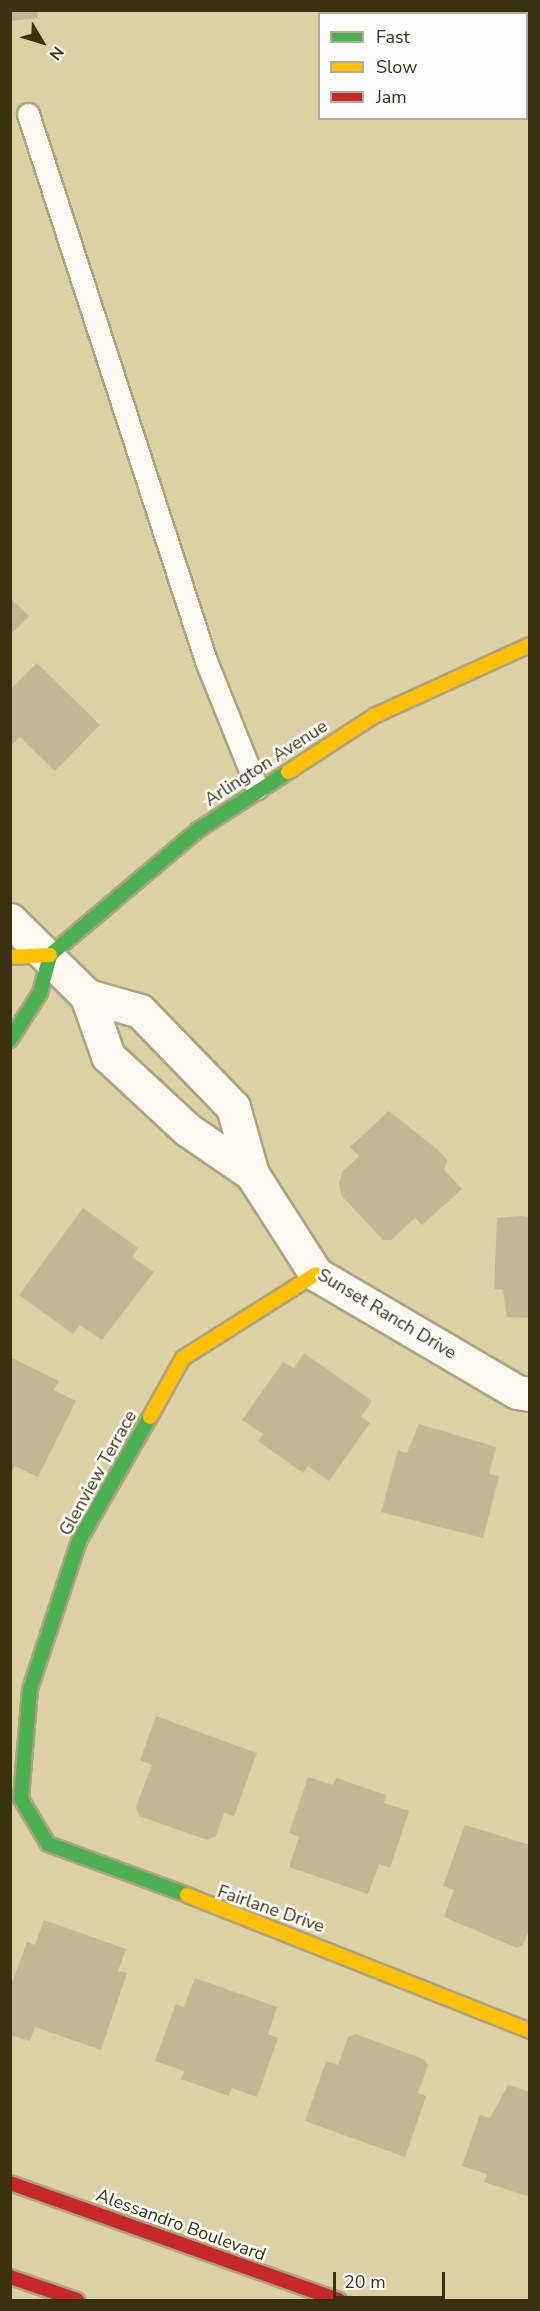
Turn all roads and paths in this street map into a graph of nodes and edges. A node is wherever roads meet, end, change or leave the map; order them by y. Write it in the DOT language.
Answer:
graph roads {
  1 [pos="28,114"];
  2 [pos="530,645"];
  3 [pos="257,788"];
  4 [pos="10,921"];
  5 [pos="50,955"];
  6 [pos="10,957"];
  7 [pos="87,996"];
  8 [pos="10,1040"];
  9 [pos="252,1174"];
  10 [pos="316,1274"];
  11 [pos="530,1394"];
  12 [pos="21,1799"];
  13 [pos="530,2031"];
  14 [pos="10,2183"];
  15 [pos="10,2277"];
  16 [pos="77,2301"];
  17 [pos="339,2301"];
  1 -- 3 [label="lane"];
  2 -- 3 [label="street, Arlington Avenue"];
  3 -- 5 [label="street, Arlington Avenue"];
  4 -- 5 [label="street, Sunset Ranch Drive"];
  5 -- 6 [label="street"];
  5 -- 7 [label="street, Sunset Ranch Drive"];
  5 -- 8 [label="street"];
  7 -- 9 [label="street, Sunset Ranch Drive"];
  7 -- 9 [label="street, Sunset Ranch Drive"];
  9 -- 10 [label="street, Sunset Ranch Drive"];
  10 -- 11 [label="street, Sunset Ranch Drive"];
  10 -- 12 [label="street, Glenview Terrace"];
  12 -- 13 [label="street, Fairlane Drive"];
  14 -- 17 [label="street, Alessandro Boulevard"];
  15 -- 16 [label="street"];
}
